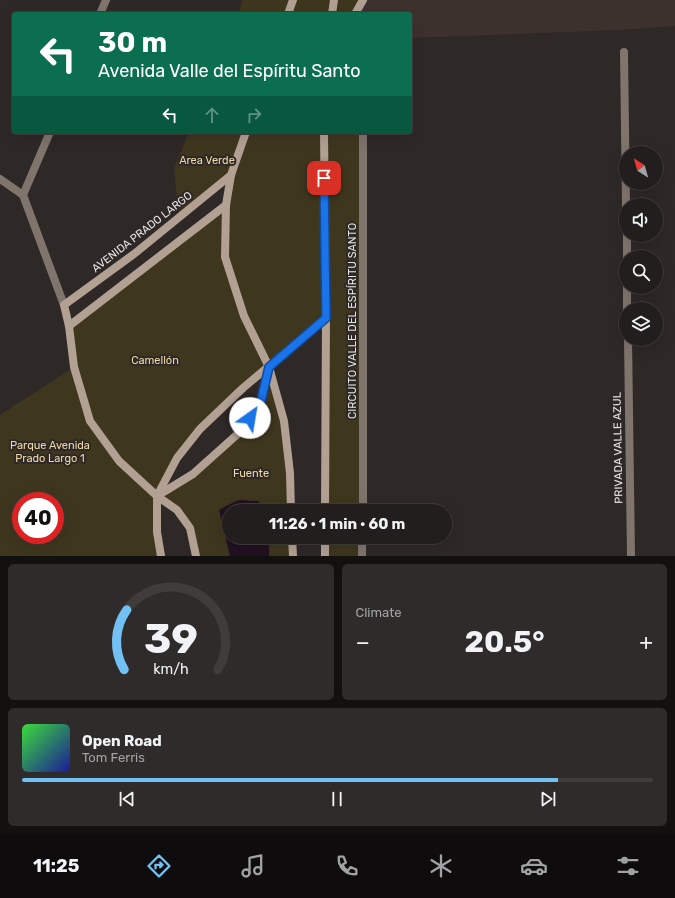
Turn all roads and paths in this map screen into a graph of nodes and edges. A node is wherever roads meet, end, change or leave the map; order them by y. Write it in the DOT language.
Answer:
graph roads {
  1 [pos="106,0"];
  2 [pos="293,0"];
  3 [pos="334,0"];
  4 [pos="363,0"];
  5 [pos="101,12"];
  6 [pos="289,12"];
  7 [pos="332,12"];
  8 [pos="356,12"];
  9 [pos="624,52"];
  10 [pos="49,134"];
  11 [pos="245,134"];
  12 [pos="324,134"];
  13 [pos="363,134"];
  14 [pos="231,175"];
  15 [pos="0,179"];
  16 [pos="23,195"];
  17 [pos="626,198"];
  18 [pos="226,205"];
  19 [pos="64,305"];
  20 [pos="326,318"];
  21 [pos="69,326"];
  22 [pos="628,346"];
  23 [pos="269,367"];
  24 [pos="157,496"];
  25 [pos="291,504"];
  26 [pos="325,504"];
  27 [pos="362,504"];
  28 [pos="292,544"];
  29 [pos="325,544"];
  30 [pos="362,544"];
  31 [pos="161,556"];
  32 [pos="196,556"];
  33 [pos="293,556"];
  34 [pos="325,556"];
  35 [pos="362,556"];
  36 [pos="630,556"];
  1 -- 5 [label="street"];
  2 -- 6 [label="street"];
  3 -- 7 [label="street"];
  4 -- 8 [label="street"];
  9 -- 17 [label="street"];
  10 -- 16 [label="street"];
  11 -- 14 [label="street"];
  12 -- 20 [label="street"];
  13 -- 27 [label="street, CIRCUITO VALLE DEL ESPÍRITU SANTO"];
  14 -- 18 [label="street"];
  14 -- 19 [label="street, AVENIDA PRADO LARGO"];
  15 -- 16 [label="street"];
  16 -- 19 [label="street"];
  18 -- 21 [label="street"];
  18 -- 23 [label="street"];
  19 -- 21 [label="street"];
  20 -- 23 [label="street"];
  20 -- 26 [label="street"];
  21 -- 24 [label="street"];
  22 -- 36 [label="street, PRIVADA VALLE AZUL"];
  23 -- 24 [label="street"];
  23 -- 24 [label="street"];
  23 -- 25 [label="street"];
  24 -- 31 [label="street"];
  24 -- 32 [label="street"];
  28 -- 33 [label="street"];
  29 -- 34 [label="street"];
  30 -- 35 [label="street"];
}
